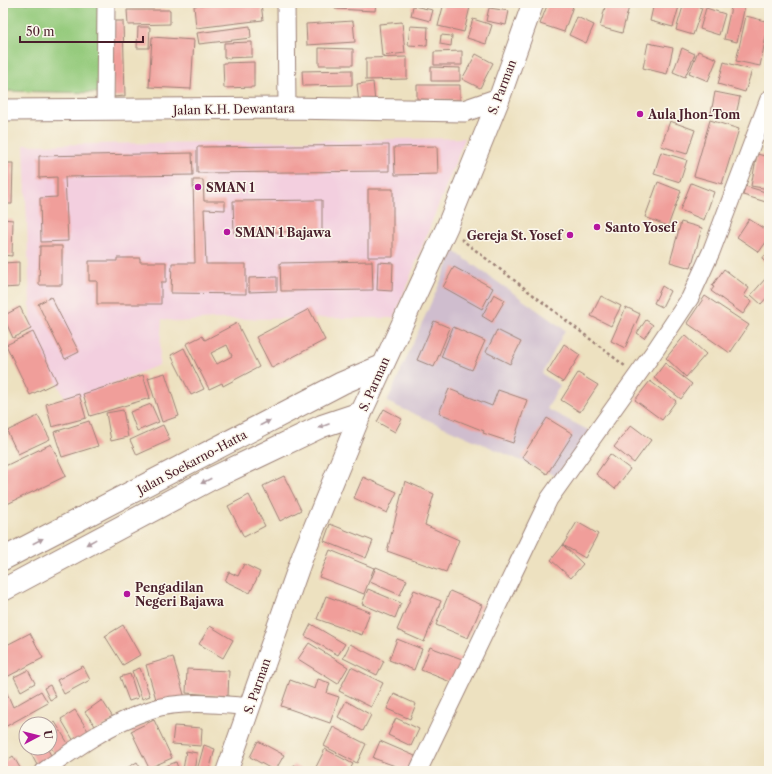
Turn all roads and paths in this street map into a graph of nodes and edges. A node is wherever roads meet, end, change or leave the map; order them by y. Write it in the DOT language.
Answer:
graph roads {
  1 [pos="106,3"];
  2 [pos="286,3"];
  3 [pos="533,3"];
  4 [pos="499,99"];
  5 [pos="769,101"];
  6 [pos="287,108"];
  7 [pos="3,110"];
  8 [pos="105,110"];
  9 [pos="464,111"];
  10 [pos="483,136"];
  11 [pos="447,228"];
  12 [pos="382,366"];
  13 [pos="636,374"];
  14 [pos="361,413"];
  15 [pos="3,559"];
  16 [pos="3,590"];
  17 [pos="250,707"];
  18 [pos="44,771"];
  19 [pos="227,771"];
  20 [pos="418,771"];
  1 -- 8 [label="street"];
  2 -- 6 [label="street"];
  3 -- 4 [label="street, S. Parman"];
  4 -- 9 [label="street, Jalan K.H. Dewantara"];
  4 -- 10 [label="street, S. Parman"];
  5 -- 13 [label="street"];
  6 -- 8 [label="street, Jalan K.H. Dewantara"];
  6 -- 9 [label="street, Jalan K.H. Dewantara"];
  7 -- 8 [label="street, Jalan K.H. Dewantara"];
  9 -- 10 [label="street"];
  10 -- 11 [label="street, S. Parman"];
  11 -- 12 [label="street, S. Parman"];
  11 -- 13 [label="path"];
  12 -- 14 [label="street, S. Parman"];
  15 -- 12 [label="highway, Jalan Soekarno-Hatta, one-way"];
  13 -- 20 [label="street"];
  14 -- 16 [label="highway, Jalan Soekarno-Hatta, one-way"];
  14 -- 17 [label="street, S. Parman"];
  17 -- 18 [label="street"];
  17 -- 19 [label="street, S. Parman"];
}
